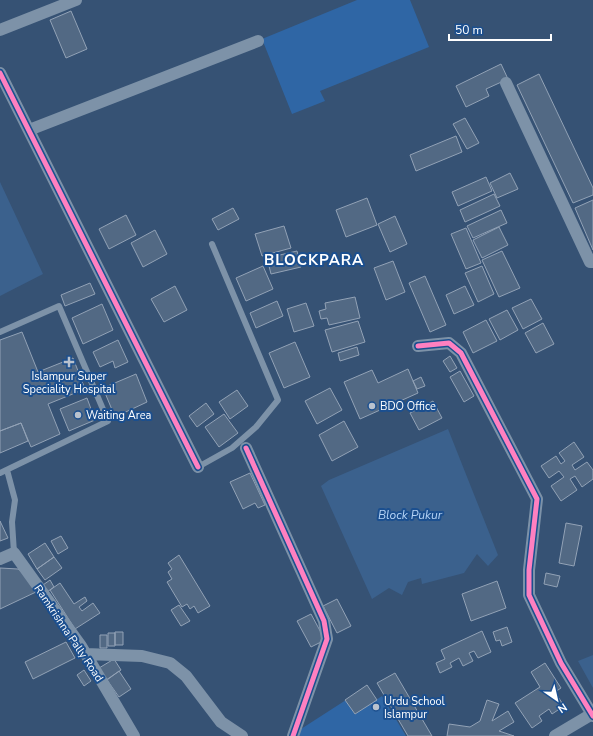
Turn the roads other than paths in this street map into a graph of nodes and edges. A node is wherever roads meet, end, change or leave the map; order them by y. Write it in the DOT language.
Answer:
graph roads {
  1 [pos="76,0"];
  2 [pos="0,30"];
  3 [pos="258,41"];
  4 [pos="0,73"];
  5 [pos="506,82"];
  6 [pos="29,130"];
  7 [pos="212,244"];
  8 [pos="593,262"];
  9 [pos="0,332"];
  10 [pos="418,346"];
  11 [pos="246,448"];
  12 [pos="198,467"];
  13 [pos="8,470"];
  14 [pos="0,473"];
  15 [pos="14,553"];
  16 [pos="0,559"];
  17 [pos="85,654"];
  18 [pos="592,715"];
  19 [pos="134,736"];
  20 [pos="242,736"];
  21 [pos="293,736"];
  22 [pos="555,736"];
  1 -- 2 [label="street"];
  3 -- 6 [label="street"];
  4 -- 6 [label="street"];
  5 -- 8 [label="street"];
  6 -- 12 [label="street"];
  7 -- 12 [label="lane"];
  9 -- 13 [label="lane"];
  10 -- 18 [label="street"];
  11 -- 21 [label="street"];
  13 -- 14 [label="lane"];
  13 -- 15 [label="lane"];
  15 -- 16 [label="street"];
  15 -- 17 [label="street, Ramkrishna Pally Road"];
  17 -- 19 [label="street, Ramkrishna Pally Road"];
  17 -- 20 [label="street"];
  18 -- 22 [label="street"];
}
